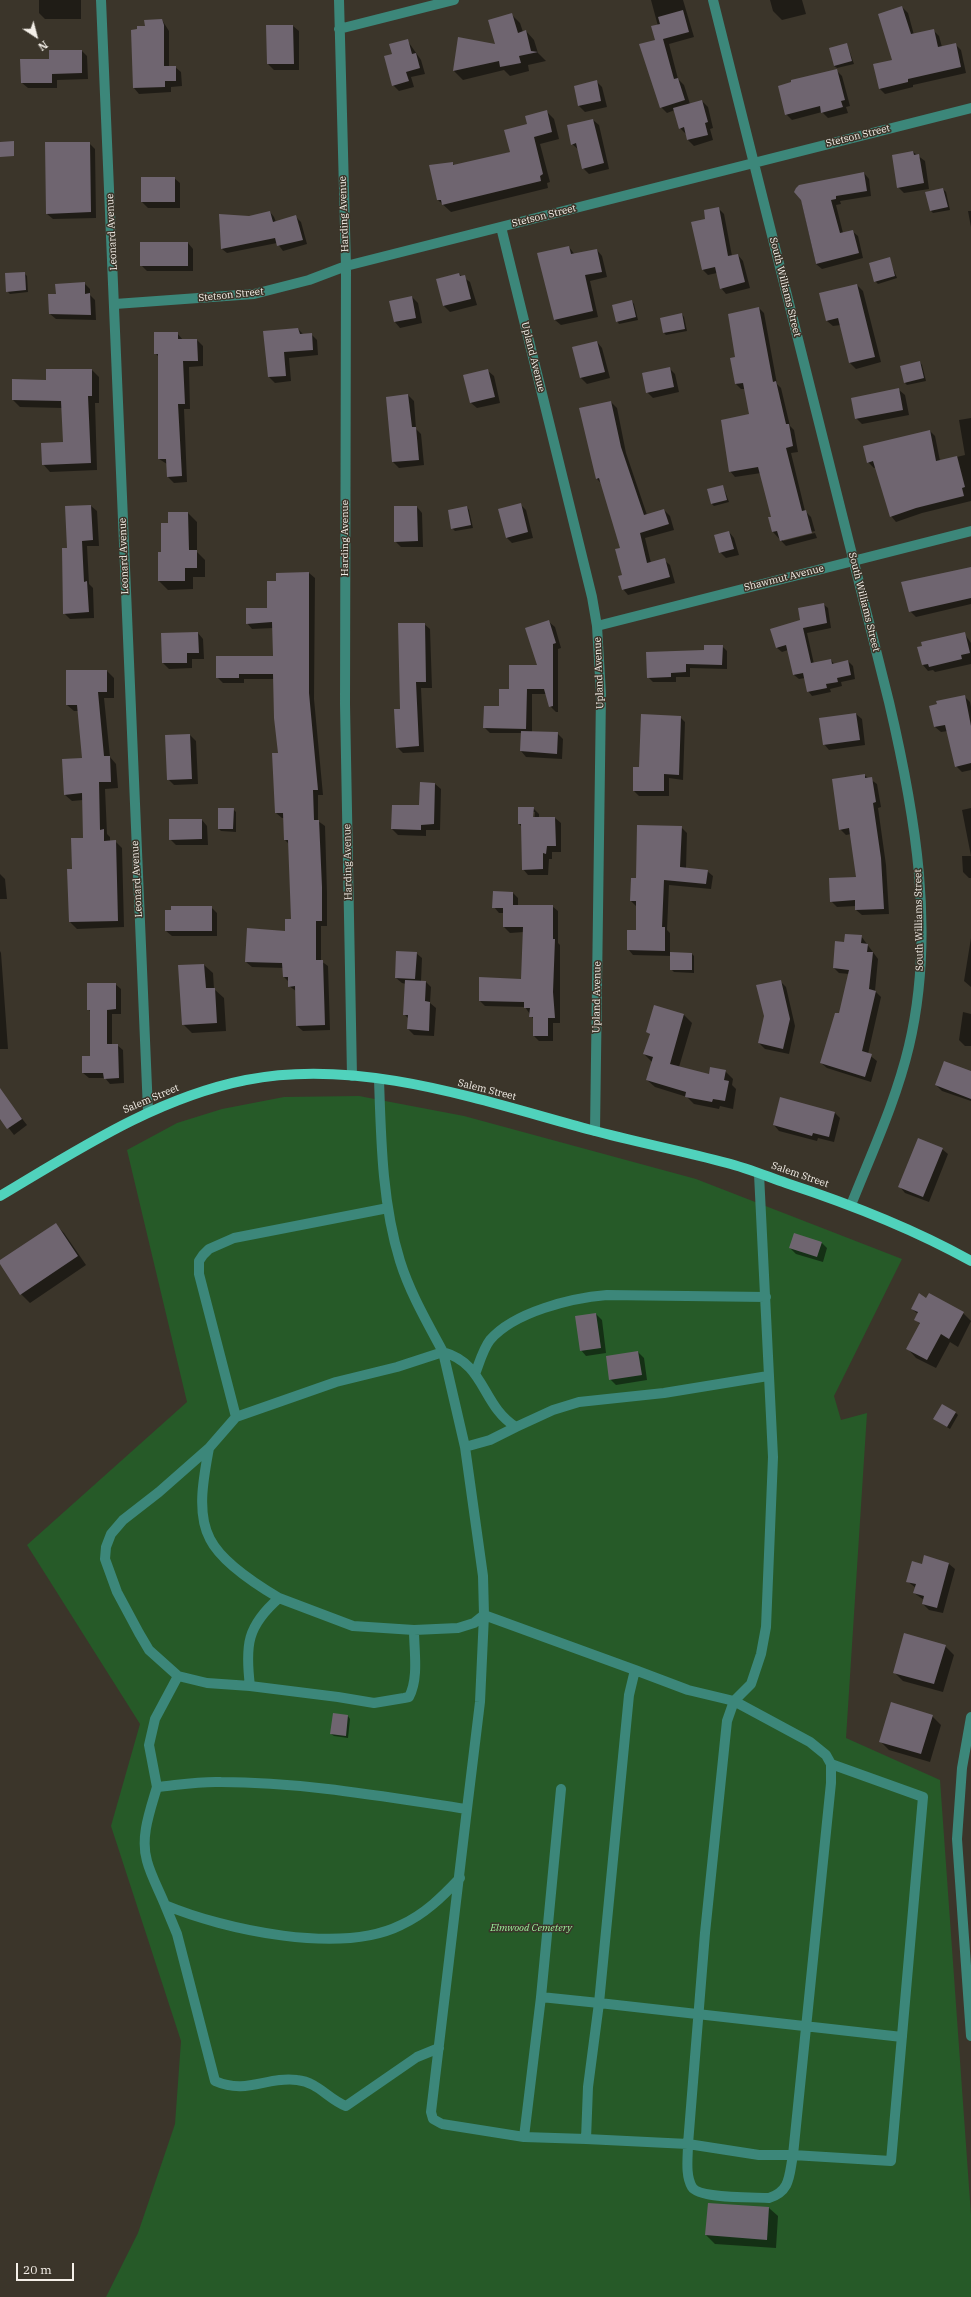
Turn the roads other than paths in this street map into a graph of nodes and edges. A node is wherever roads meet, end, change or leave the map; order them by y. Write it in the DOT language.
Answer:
graph roads {
  1 [pos="101,0"];
  2 [pos="339,0"];
  3 [pos="454,0"];
  4 [pos="713,0"];
  5 [pos="339,29"];
  6 [pos="971,108"];
  7 [pos="754,163"];
  8 [pos="501,227"];
  9 [pos="346,266"];
  10 [pos="115,304"];
  11 [pos="971,531"];
  12 [pos="854,560"];
  13 [pos="597,626"];
  14 [pos="352,1076"];
  15 [pos="379,1079"];
  16 [pos="148,1111"];
  17 [pos="595,1131"];
  18 [pos="759,1174"];
  19 [pos="0,1196"];
  20 [pos="851,1205"];
  21 [pos="388,1208"];
  22 [pos="971,1261"];
  23 [pos="766,1297"];
  24 [pos="443,1352"];
  25 [pos="475,1374"];
  26 [pos="768,1376"];
  27 [pos="236,1417"];
  28 [pos="516,1427"];
  29 [pos="465,1447"];
  30 [pos="209,1448"];
  31 [pos="279,1598"];
  32 [pos="484,1615"];
  33 [pos="414,1630"];
  34 [pos="635,1670"];
  35 [pos="178,1676"];
  36 [pos="250,1686"];
  37 [pos="734,1701"];
  38 [pos="971,1717"];
  39 [pos="831,1764"];
  40 [pos="157,1788"];
  41 [pos="561,1789"];
  42 [pos="467,1809"];
  43 [pos="460,1878"];
  44 [pos="165,1905"];
  45 [pos="541,1997"];
  46 [pos="599,2003"];
  47 [pos="699,2012"];
  48 [pos="805,2027"];
  49 [pos="971,2036"];
  50 [pos="902,2037"];
  51 [pos="439,2048"];
  52 [pos="524,2137"];
  53 [pos="586,2139"];
  54 [pos="688,2144"];
  55 [pos="793,2155"];
  1 -- 10 [label="street, Leonard Avenue"];
  2 -- 5 [label="street, Harding Avenue"];
  3 -- 5 [label="street"];
  4 -- 7 [label="street, South Williams Street"];
  5 -- 9 [label="street, Harding Avenue"];
  6 -- 7 [label="street, Stetson Street"];
  7 -- 8 [label="street, Stetson Street"];
  7 -- 12 [label="street, South Williams Street"];
  8 -- 9 [label="street, Stetson Street"];
  8 -- 13 [label="street, Upland Avenue"];
  9 -- 10 [label="street, Stetson Street"];
  9 -- 14 [label="street, Harding Avenue"];
  10 -- 16 [label="street, Leonard Avenue"];
  11 -- 12 [label="street, Shawmut Avenue"];
  12 -- 13 [label="street, Shawmut Avenue"];
  12 -- 20 [label="street, South Williams Street"];
  13 -- 17 [label="street, Upland Avenue"];
  14 -- 15 [label="main road, Salem Street"];
  14 -- 16 [label="main road, Salem Street"];
  15 -- 17 [label="main road, Salem Street"];
  15 -- 21 [label="street"];
  16 -- 19 [label="main road, Salem Street"];
  17 -- 18 [label="main road, Salem Street"];
  18 -- 20 [label="main road, Salem Street"];
  18 -- 23 [label="street"];
  20 -- 22 [label="main road, Salem Street"];
  21 -- 24 [label="street"];
  21 -- 27 [label="street"];
  23 -- 25 [label="street"];
  23 -- 26 [label="street"];
  24 -- 25 [label="street"];
  24 -- 27 [label="street"];
  24 -- 29 [label="street"];
  25 -- 28 [label="street"];
  26 -- 28 [label="street"];
  26 -- 37 [label="street"];
  27 -- 30 [label="street"];
  28 -- 29 [label="street"];
  29 -- 32 [label="street"];
  30 -- 31 [label="street"];
  30 -- 35 [label="street"];
  31 -- 33 [label="street"];
  31 -- 36 [label="street"];
  32 -- 33 [label="street"];
  32 -- 34 [label="street"];
  32 -- 42 [label="street"];
  33 -- 36 [label="street"];
  34 -- 37 [label="street"];
  34 -- 46 [label="street"];
  35 -- 36 [label="street"];
  35 -- 40 [label="street"];
  37 -- 39 [label="street"];
  37 -- 47 [label="street"];
  38 -- 49 [label="street"];
  39 -- 48 [label="street"];
  39 -- 50 [label="street"];
  40 -- 42 [label="street"];
  40 -- 44 [label="street"];
  41 -- 45 [label="street"];
  42 -- 43 [label="street"];
  43 -- 44 [label="street"];
  43 -- 51 [label="street"];
  44 -- 51 [label="street"];
  45 -- 46 [label="street"];
  45 -- 52 [label="street"];
  46 -- 47 [label="street"];
  46 -- 53 [label="street"];
  47 -- 48 [label="street"];
  47 -- 54 [label="street"];
  48 -- 50 [label="street"];
  48 -- 55 [label="street"];
  50 -- 55 [label="street"];
  51 -- 52 [label="street"];
  52 -- 53 [label="street"];
  53 -- 54 [label="street"];
  54 -- 55 [label="street"];
  54 -- 55 [label="street"];
}
